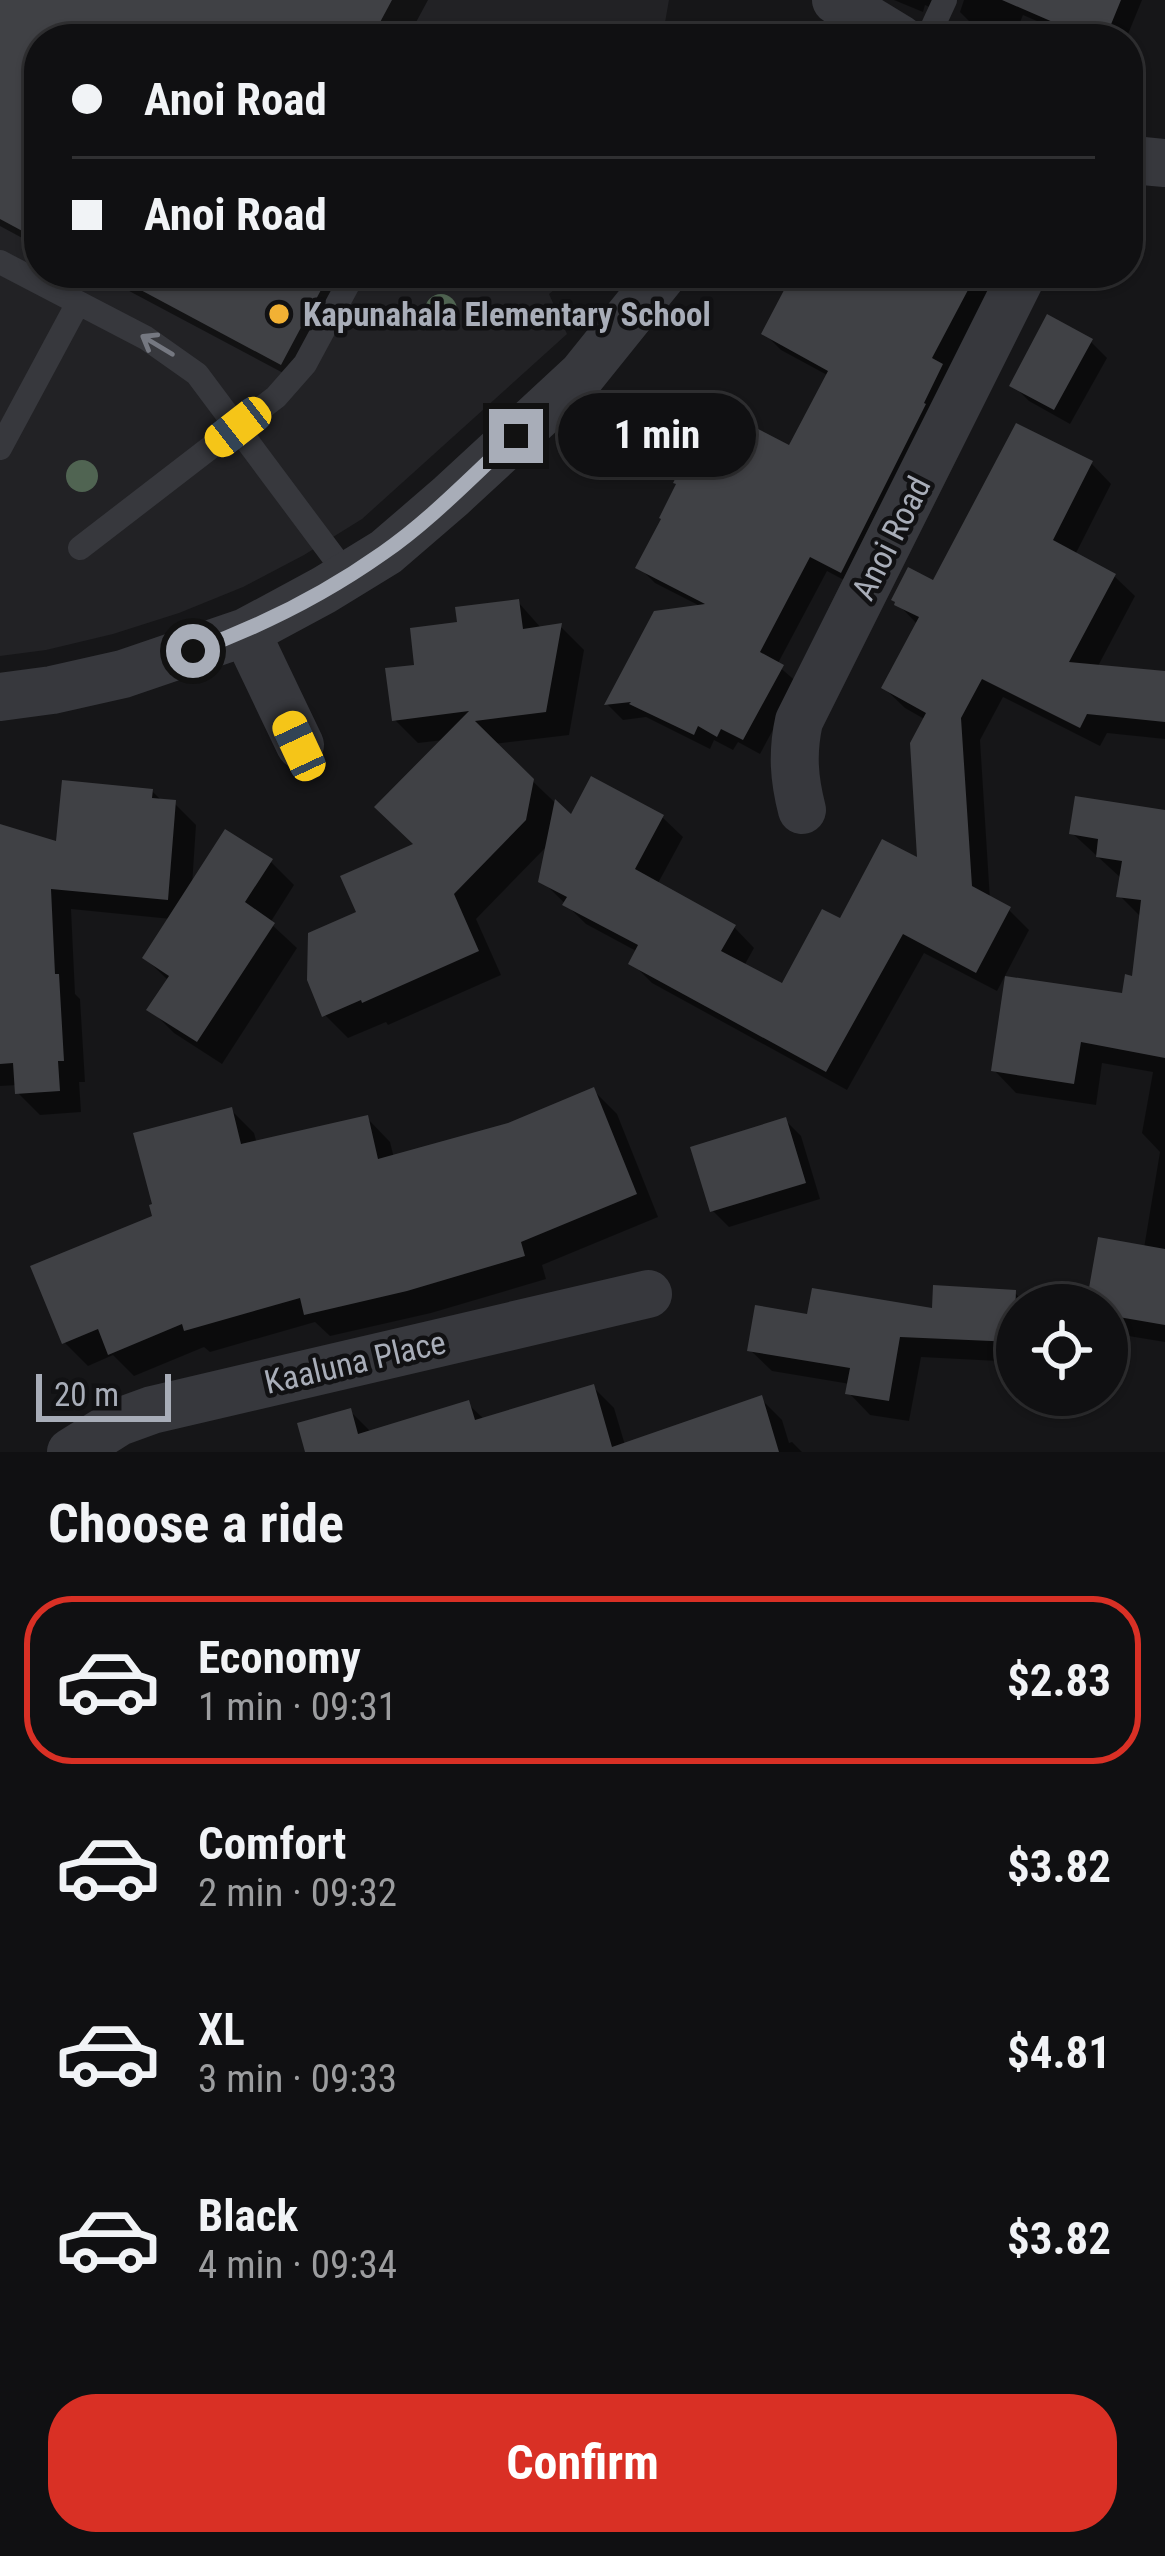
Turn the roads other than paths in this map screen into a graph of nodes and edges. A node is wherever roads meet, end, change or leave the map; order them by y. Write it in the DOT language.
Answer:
graph roads {
  1 [pos="836,0"];
  2 [pos="875,24"];
  3 [pos="49,288"];
  4 [pos="346,288"];
  5 [pos="652,288"];
  6 [pos="1016,288"];
  7 [pos="78,303"];
  8 [pos="238,427"];
  9 [pos="0,448"];
  10 [pos="80,548"];
  11 [pos="347,575"];
  12 [pos="246,632"];
  13 [pos="0,697"];
  14 [pos="299,746"];
  15 [pos="802,811"];
  16 [pos="648,1294"];
  17 [pos="71,1452"];
  1 -- 2 [label="street"];
  3 -- 7 [label="lane"];
  4 -- 8 [label="lane"];
  5 -- 11 [label="street"];
  6 -- 15 [label="street, Anoi Road"];
  8 -- 7 [label="lane, one-way"];
  7 -- 9 [label="lane"];
  8 -- 10 [label="lane"];
  8 -- 11 [label="lane"];
  11 -- 12 [label="street"];
  12 -- 13 [label="street"];
  12 -- 14 [label="street"];
  16 -- 17 [label="street, Kaaluna Place"];
}
